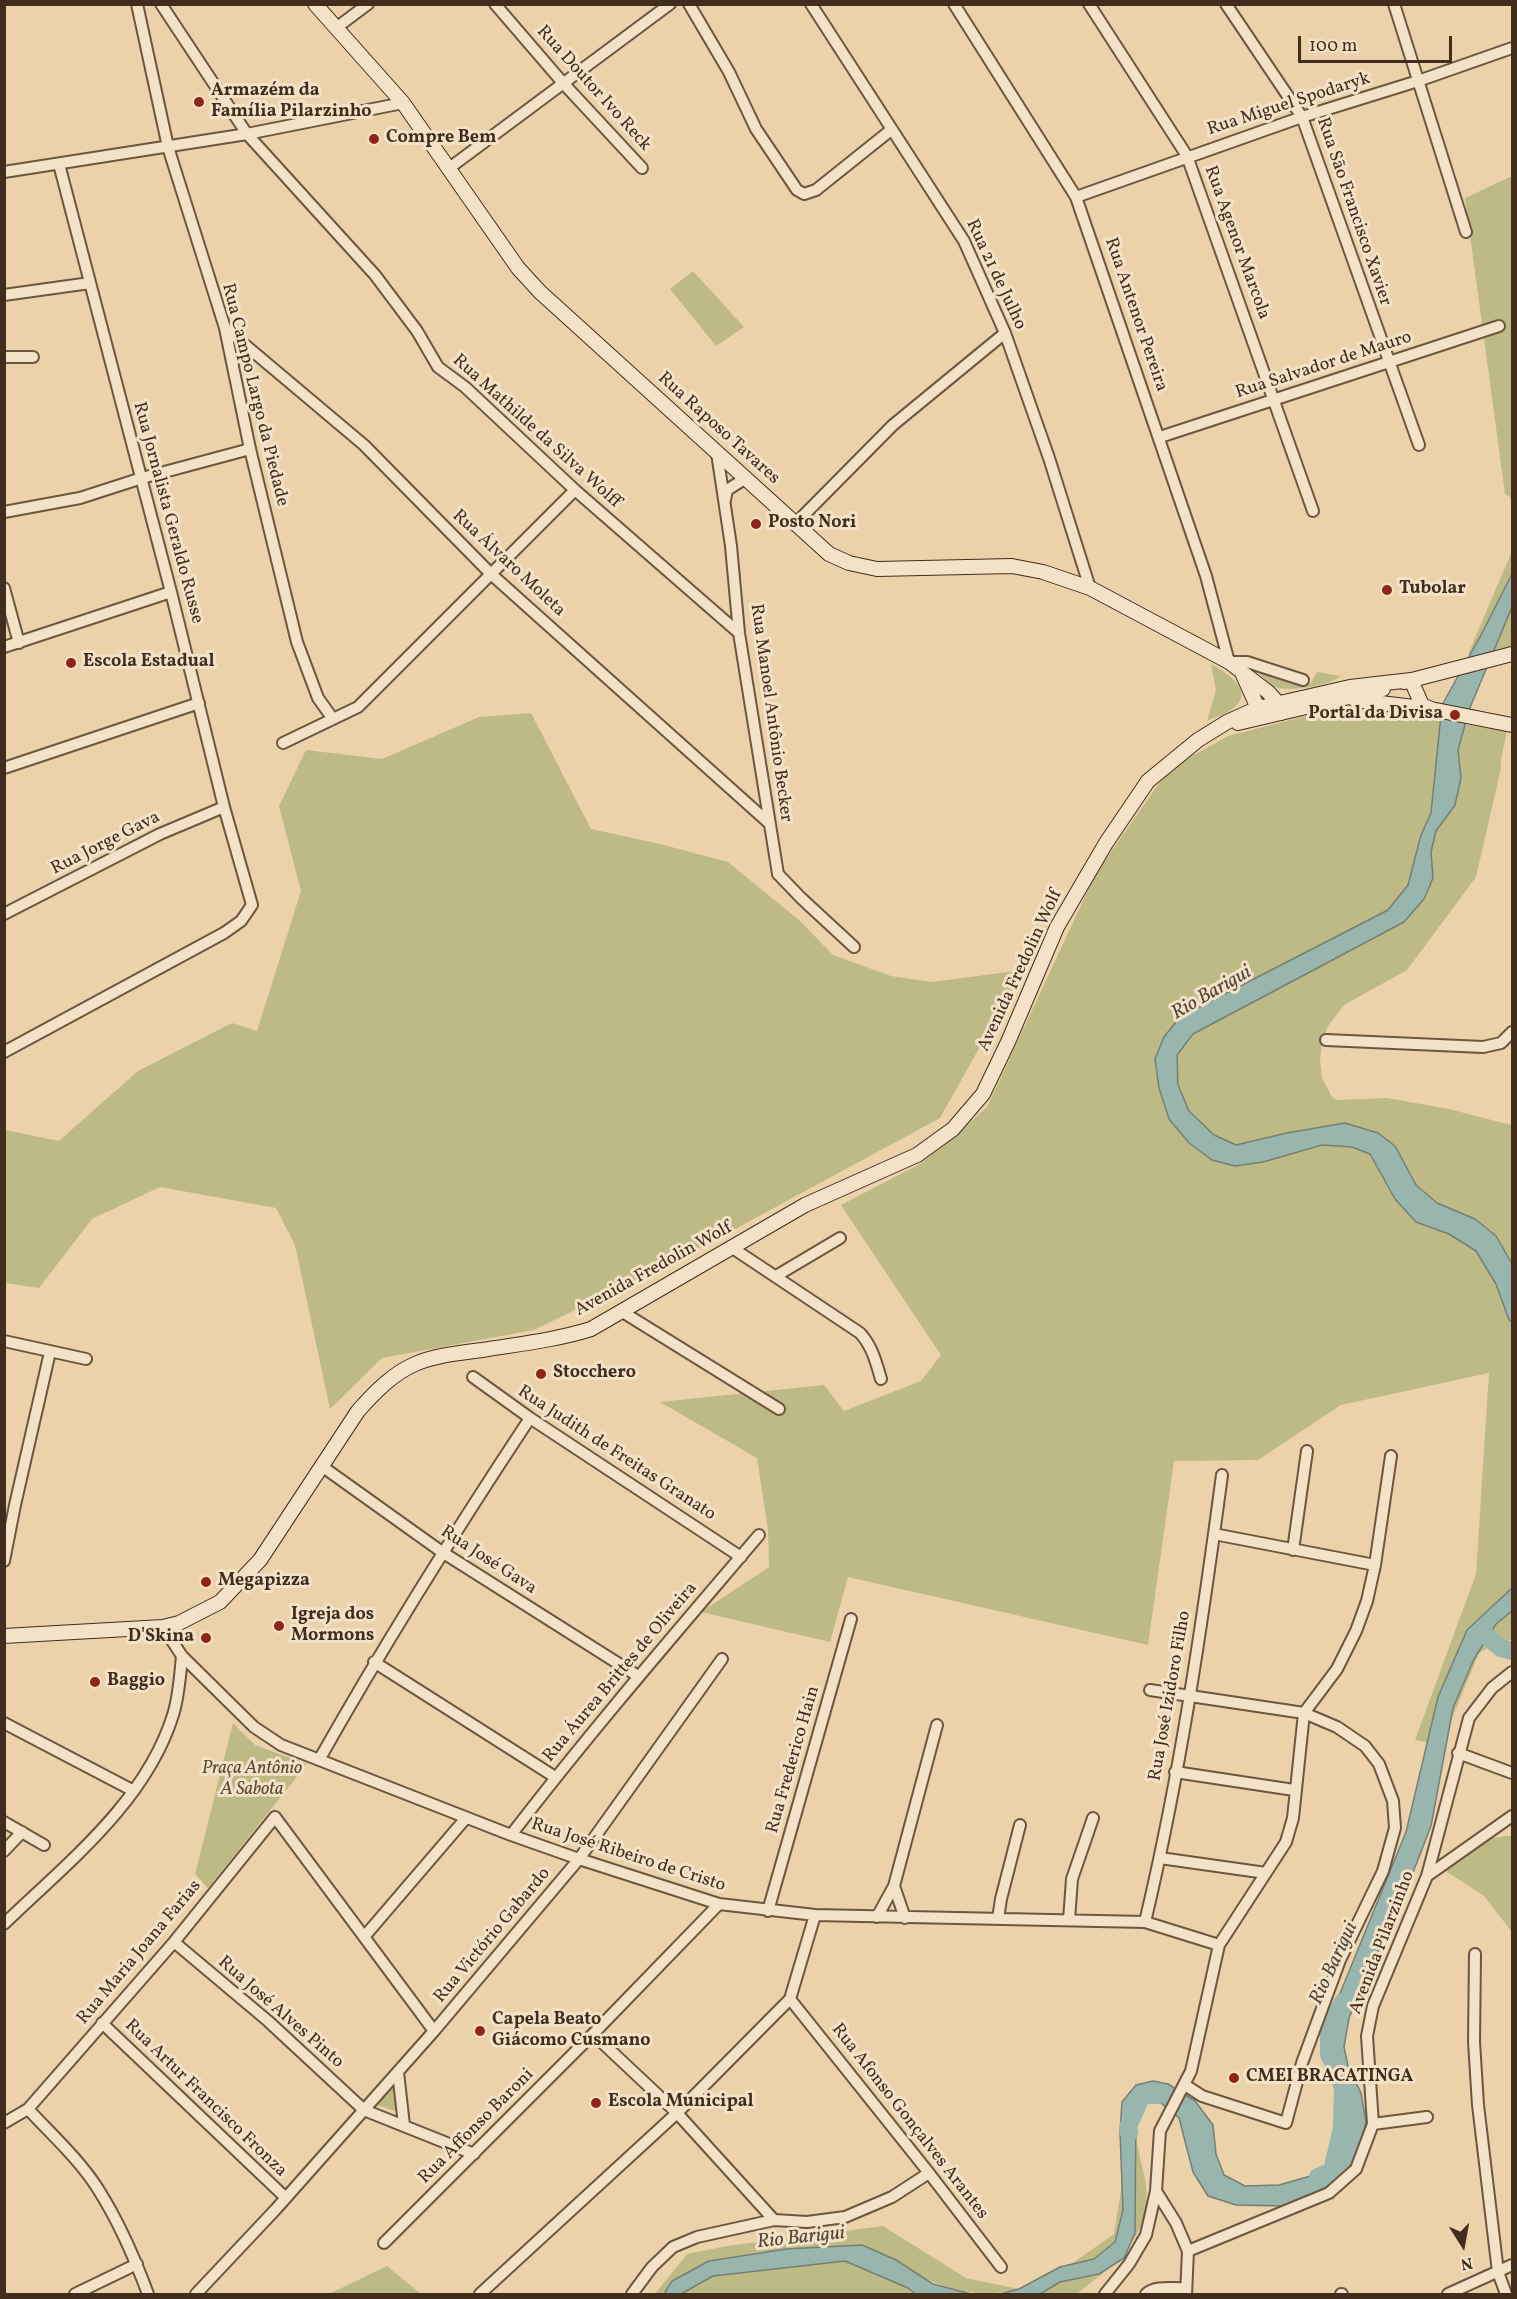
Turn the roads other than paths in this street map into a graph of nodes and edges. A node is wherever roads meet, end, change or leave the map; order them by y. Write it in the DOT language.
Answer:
graph roads {
  1 [pos="137,4"];
  2 [pos="161,4"];
  3 [pos="315,4"];
  4 [pos="368,4"];
  5 [pos="495,4"];
  6 [pos="670,4"];
  7 [pos="689,4"];
  8 [pos="811,4"];
  9 [pos="954,4"];
  10 [pos="1089,4"];
  11 [pos="1226,4"];
  12 [pos="1394,4"];
  13 [pos="336,28"];
  14 [pos="1512,48"];
  15 [pos="1418,81"];
  16 [pos="563,84"];
  17 [pos="403,103"];
  18 [pos="1302,117"];
  19 [pos="891,130"];
  20 [pos="247,134"];
  21 [pos="168,147"];
  22 [pos="1187,156"];
  23 [pos="59,164"];
  24 [pos="642,168"];
  25 [pos="448,169"];
  26 [pos="4,172"];
  27 [pos="1076,197"];
  28 [pos="1466,232"];
  29 [pos="90,283"];
  30 [pos="4,295"];
  31 [pos="1499,326"];
  32 [pos="225,328"];
  33 [pos="1005,333"];
  34 [pos="4,357"];
  35 [pos="33,357"];
  36 [pos="1388,362"];
  37 [pos="1275,400"];
  38 [pos="1160,437"];
  39 [pos="1419,445"];
  40 [pos="250,449"];
  41 [pos="717,453"];
  42 [pos="142,478"];
  43 [pos="746,478"];
  44 [pos="574,490"];
  45 [pos="725,501"];
  46 [pos="1313,511"];
  47 [pos="4,512"];
  48 [pos="796,523"];
  49 [pos="491,574"];
  50 [pos="4,588"];
  51 [pos="1090,588"];
  52 [pos="171,592"];
  53 [pos="739,633"];
  54 [pos="19,643"];
  55 [pos="4,647"];
  56 [pos="1505,657"];
  57 [pos="1229,662"];
  58 [pos="1242,673"];
  59 [pos="1304,680"];
  60 [pos="1411,680"];
  61 [pos="1349,698"];
  62 [pos="199,703"];
  63 [pos="1271,710"];
  64 [pos="1432,710"];
  65 [pos="333,719"];
  66 [pos="1512,725"];
  67 [pos="283,743"];
  68 [pos="4,768"];
  69 [pos="224,807"];
  70 [pos="769,823"];
  71 [pos="4,914"];
  72 [pos="854,947"];
  73 [pos="1512,1032"];
  74 [pos="1326,1040"];
  75 [pos="4,1052"];
  76 [pos="840,1238"];
  77 [pos="732,1247"];
  78 [pos="776,1276"];
  79 [pos="621,1311"];
  80 [pos="4,1341"];
  81 [pos="50,1352"];
  82 [pos="86,1359"];
  83 [pos="473,1377"];
  84 [pos="881,1379"];
  85 [pos="779,1409"];
  86 [pos="530,1418"];
  87 [pos="1307,1452"];
  88 [pos="1391,1456"];
  89 [pos="322,1467"];
  90 [pos="1222,1475"];
  91 [pos="10,1503"];
  92 [pos="1214,1534"];
  93 [pos="759,1535"];
  94 [pos="1293,1550"];
  95 [pos="442,1552"];
  96 [pos="741,1557"];
  97 [pos="4,1561"];
  98 [pos="1375,1565"];
  99 [pos="851,1619"];
  100 [pos="163,1627"];
  101 [pos="4,1636"];
  102 [pos="182,1656"];
  103 [pos="722,1659"];
  104 [pos="374,1662"];
  105 [pos="1512,1672"];
  106 [pos="638,1676"];
  107 [pos="1150,1690"];
  108 [pos="1189,1695"];
  109 [pos="1304,1713"];
  110 [pos="4,1723"];
  111 [pos="937,1725"];
  112 [pos="1458,1753"];
  113 [pos="319,1760"];
  114 [pos="1175,1772"];
  115 [pos="1512,1773"];
  116 [pos="555,1777"];
  117 [pos="132,1790"];
  118 [pos="1294,1790"];
  119 [pos="1512,1816"];
  120 [pos="466,1818"];
  121 [pos="1093,1818"];
  122 [pos="4,1822"];
  123 [pos="1020,1825"];
  124 [pos="22,1832"];
  125 [pos="511,1835"];
  126 [pos="44,1845"];
  127 [pos="4,1851"];
  128 [pos="1160,1858"];
  129 [pos="579,1859"];
  130 [pos="1266,1873"];
  131 [pos="1427,1876"];
  132 [pos="894,1886"];
  133 [pos="718,1904"];
  134 [pos="768,1911"];
  135 [pos="815,1915"];
  136 [pos="877,1917"];
  137 [pos="905,1918"];
  138 [pos="998,1919"];
  139 [pos="1069,1920"];
  140 [pos="1145,1922"];
  141 [pos="4,1924"];
  142 [pos="364,1937"];
  143 [pos="174,1942"];
  144 [pos="1218,1945"];
  145 [pos="1475,1954"];
  146 [pos="790,2000"];
  147 [pos="102,2023"];
  148 [pos="434,2031"];
  149 [pos="593,2034"];
  150 [pos="398,2072"];
  151 [pos="1184,2087"];
  152 [pos="28,2109"];
  153 [pos="364,2110"];
  154 [pos="677,2113"];
  155 [pos="1428,2117"];
  156 [pos="4,2123"];
  157 [pos="1373,2124"];
  158 [pos="404,2125"];
  159 [pos="474,2154"];
  160 [pos="929,2172"];
  161 [pos="1156,2191"];
  162 [pos="286,2198"];
  163 [pos="774,2220"];
  164 [pos="384,2243"];
  165 [pos="1188,2251"];
  166 [pos="137,2264"];
  167 [pos="1512,2265"];
  168 [pos="1001,2266"];
  169 [pos="1498,2272"];
  170 [pos="1186,2291"];
  171 [pos="75,2295"];
  172 [pos="148,2295"];
  173 [pos="196,2295"];
  174 [pos="480,2295"];
  175 [pos="632,2295"];
  176 [pos="1105,2295"];
  177 [pos="1146,2295"];
  178 [pos="1448,2295"];
  179 [pos="1506,2295"];
  1 -- 21 [label="street, Rua Campo Largo da Piedade"];
  2 -- 20 [label="street, Rua Mathilde da Silva Wolff"];
  3 -- 13 [label="main road, Rua Raposo Tavares"];
  4 -- 13 [label="street"];
  5 -- 16 [label="street, Rua Doutor Ivo Reck"];
  6 -- 16 [label="street"];
  7 -- 19 [label="street"];
  8 -- 19 [label="street, Rua 21 de Julho"];
  9 -- 27 [label="street, Rua Antenor Pereira"];
  10 -- 22 [label="street, Rua Agenor Marcola"];
  11 -- 18 [label="street, Rua São Francisco Xavier"];
  12 -- 15 [label="street"];
  13 -- 17 [label="main road, Rua Raposo Tavares"];
  14 -- 15 [label="street, Rua Miguel Spodaryk"];
  15 -- 18 [label="street, Rua Miguel Spodaryk"];
  15 -- 28 [label="street"];
  16 -- 24 [label="street, Rua Doutor Ivo Reck"];
  16 -- 25 [label="street"];
  17 -- 20 [label="street"];
  17 -- 25 [label="main road, Rua Raposo Tavares"];
  18 -- 22 [label="street, Rua Miguel Spodaryk"];
  18 -- 36 [label="street, Rua São Francisco Xavier"];
  19 -- 33 [label="street, Rua 21 de Julho"];
  20 -- 21 [label="street"];
  20 -- 44 [label="street, Rua Mathilde da Silva Wolff"];
  21 -- 23 [label="street"];
  21 -- 32 [label="street, Rua Campo Largo da Piedade"];
  22 -- 27 [label="street, Rua Miguel Spodaryk"];
  22 -- 37 [label="street, Rua Agenor Marcola"];
  23 -- 26 [label="street"];
  23 -- 29 [label="street, Rua Jornalista Geraldo Russe"];
  25 -- 41 [label="main road, Rua Raposo Tavares"];
  27 -- 38 [label="street, Rua Antenor Pereira"];
  29 -- 30 [label="street"];
  29 -- 42 [label="street, Rua Jornalista Geraldo Russe"];
  31 -- 36 [label="street, Rua Salvador de Mauro"];
  32 -- 40 [label="street, Rua Campo Largo da Piedade"];
  32 -- 49 [label="street, Rua Álvaro Moleta"];
  33 -- 48 [label="street"];
  33 -- 51 [label="street, Rua 21 de Julho"];
  34 -- 35 [label="street"];
  36 -- 37 [label="street, Rua Salvador de Mauro"];
  36 -- 39 [label="street, Rua São Francisco Xavier"];
  37 -- 38 [label="street, Rua Salvador de Mauro"];
  37 -- 46 [label="street, Rua Agenor Marcola"];
  38 -- 57 [label="street, Rua Antenor Pereira"];
  40 -- 42 [label="street"];
  40 -- 65 [label="street, Rua Campo Largo da Piedade"];
  41 -- 43 [label="main road, Rua Raposo Tavares"];
  41 -- 45 [label="street, Rua Manoel Antônio Becker"];
  42 -- 47 [label="street"];
  42 -- 52 [label="street, Rua Jornalista Geraldo Russe"];
  43 -- 45 [label="street"];
  43 -- 48 [label="main road, Rua Raposo Tavares"];
  44 -- 49 [label="street"];
  44 -- 53 [label="street, Rua Mathilde da Silva Wolff"];
  45 -- 53 [label="street, Rua Manoel Antônio Becker"];
  48 -- 51 [label="main road, Rua Raposo Tavares"];
  49 -- 65 [label="street"];
  49 -- 70 [label="street, Rua Álvaro Moleta"];
  50 -- 54 [label="street"];
  51 -- 57 [label="main road, Rua Raposo Tavares"];
  52 -- 54 [label="street"];
  52 -- 62 [label="street, Rua Jornalista Geraldo Russe"];
  53 -- 70 [label="street, Rua Manoel Antônio Becker"];
  54 -- 55 [label="street"];
  56 -- 60 [label="main road, Avenida Fredolin Wolf"];
  57 -- 58 [label="main road, Rua Raposo Tavares"];
  57 -- 59 [label="street, Rua Raposo Tavares"];
  58 -- 63 [label="main road, Rua Raposo Tavares"];
  58 -- 63 [label="main road, Rua Raposo Tavares"];
  60 -- 61 [label="main road, Avenida Fredolin Wolf"];
  60 -- 63 [label="main road, Avenida Fredolin Wolf"];
  60 -- 64 [label="main road"];
  61 -- 63 [label="main road, Avenida Fredolin Wolf"];
  61 -- 64 [label="main road"];
  62 -- 68 [label="street"];
  62 -- 69 [label="street, Rua Jornalista Geraldo Russe"];
  63 -- 77 [label="main road, Avenida Fredolin Wolf"];
  64 -- 66 [label="main road"];
  65 -- 67 [label="street"];
  69 -- 71 [label="street, Rua Jorge Gava"];
  69 -- 75 [label="street, Rua Jornalista Geraldo Russe"];
  70 -- 72 [label="street, Rua Manoel Antônio Becker"];
  73 -- 74 [label="street"];
  76 -- 78 [label="street"];
  77 -- 78 [label="street"];
  77 -- 79 [label="main road, Avenida Fredolin Wolf"];
  78 -- 84 [label="street"];
  79 -- 85 [label="street"];
  79 -- 89 [label="main road, Avenida Fredolin Wolf"];
  80 -- 81 [label="street"];
  81 -- 82 [label="street"];
  81 -- 91 [label="street"];
  83 -- 86 [label="street, Rua Judith de Freitas Granato"];
  86 -- 95 [label="street"];
  86 -- 96 [label="street, Rua Judith de Freitas Granato"];
  87 -- 94 [label="street"];
  88 -- 98 [label="street"];
  89 -- 95 [label="street, Rua José Gava"];
  89 -- 100 [label="main road, Avenida Fredolin Wolf"];
  90 -- 92 [label="street, Rua José Izidoro Filho"];
  91 -- 97 [label="street"];
  92 -- 94 [label="street"];
  92 -- 108 [label="street, Rua José Izidoro Filho"];
  93 -- 96 [label="street, Rua Áurea Brittes de Oliveira"];
  94 -- 98 [label="street"];
  95 -- 104 [label="street"];
  95 -- 106 [label="street, Rua José Gava"];
  96 -- 106 [label="street, Rua Áurea Brittes de Oliveira"];
  98 -- 109 [label="street"];
  99 -- 134 [label="street, Rua Frederico Hain"];
  100 -- 101 [label="main road, Avenida Fredolin Wolf"];
  100 -- 102 [label="street, Rua José Ribeiro de Cristo"];
  102 -- 113 [label="street, Rua José Ribeiro de Cristo"];
  102 -- 117 [label="street"];
  103 -- 129 [label="street, Rua Victório Gabardo"];
  104 -- 113 [label="street"];
  104 -- 116 [label="street"];
  105 -- 112 [label="street, Avenida Pilarzinho"];
  106 -- 116 [label="street, Rua Áurea Brittes de Oliveira"];
  107 -- 108 [label="street"];
  108 -- 109 [label="street"];
  108 -- 114 [label="street, Rua José Izidoro Filho"];
  109 -- 118 [label="street"];
  109 -- 151 [label="street"];
  110 -- 117 [label="street"];
  111 -- 132 [label="street"];
  112 -- 115 [label="street"];
  112 -- 131 [label="street, Avenida Pilarzinho"];
  113 -- 120 [label="street, Rua José Ribeiro de Cristo"];
  114 -- 118 [label="street"];
  114 -- 128 [label="street, Rua José Izidoro Filho"];
  116 -- 125 [label="street, Rua Áurea Brittes de Oliveira"];
  117 -- 141 [label="street"];
  118 -- 130 [label="street"];
  119 -- 131 [label="street"];
  120 -- 125 [label="street, Rua José Ribeiro de Cristo"];
  120 -- 142 [label="street"];
  121 -- 139 [label="street"];
  122 -- 124 [label="street"];
  123 -- 138 [label="street"];
  124 -- 126 [label="street"];
  124 -- 127 [label="street"];
  125 -- 129 [label="street, Rua José Ribeiro de Cristo"];
  128 -- 130 [label="street"];
  128 -- 140 [label="street, Rua José Izidoro Filho"];
  129 -- 133 [label="street, Rua José Ribeiro de Cristo"];
  129 -- 148 [label="street, Rua Victório Gabardo"];
  130 -- 144 [label="street"];
  131 -- 157 [label="street, Avenida Pilarzinho"];
  132 -- 136 [label="street"];
  132 -- 137 [label="street"];
  133 -- 134 [label="street, Rua José Ribeiro de Cristo"];
  133 -- 149 [label="street, Rua Affonso Baroni"];
  134 -- 135 [label="street, Rua José Ribeiro de Cristo"];
  135 -- 136 [label="street, Rua José Ribeiro de Cristo"];
  135 -- 146 [label="street"];
  136 -- 137 [label="street, Rua José Ribeiro de Cristo"];
  137 -- 138 [label="street, Rua José Ribeiro de Cristo"];
  138 -- 139 [label="street, Rua José Ribeiro de Cristo"];
  139 -- 140 [label="street, Rua José Ribeiro de Cristo"];
  140 -- 144 [label="street, Rua José Ribeiro de Cristo"];
  142 -- 143 [label="street, Rua Maria Joana Farias"];
  142 -- 148 [label="street"];
  143 -- 147 [label="street, Rua Maria Joana Farias"];
  143 -- 153 [label="street, Rua José Alves Pinto"];
  144 -- 151 [label="street"];
  145 -- 169 [label="street"];
  146 -- 154 [label="street"];
  146 -- 160 [label="street, Rua Afonso Gonçalves Arantes"];
  147 -- 152 [label="street, Rua Maria Joana Farias"];
  147 -- 162 [label="street, Rua Artur Francisco Fronza"];
  148 -- 150 [label="street, Rua Victório Gabardo"];
  149 -- 154 [label="street"];
  149 -- 159 [label="street, Rua Affonso Baroni"];
  150 -- 153 [label="street, Rua Victório Gabardo"];
  150 -- 158 [label="street"];
  151 -- 161 [label="street"];
  152 -- 156 [label="street, Rua Maria Joana Farias"];
  152 -- 166 [label="street"];
  153 -- 158 [label="street"];
  153 -- 162 [label="street, Rua Victório Gabardo"];
  154 -- 163 [label="street"];
  154 -- 174 [label="street"];
  155 -- 157 [label="street"];
  157 -- 165 [label="street, Avenida Pilarzinho"];
  158 -- 159 [label="street"];
  159 -- 164 [label="street, Rua Affonso Baroni"];
  160 -- 163 [label="street"];
  160 -- 168 [label="street, Rua Afonso Gonçalves Arantes"];
  161 -- 165 [label="street"];
  161 -- 176 [label="street"];
  162 -- 173 [label="street, Rua Victório Gabardo"];
  163 -- 175 [label="street"];
  165 -- 170 [label="street"];
  166 -- 171 [label="street"];
  166 -- 172 [label="street"];
  167 -- 169 [label="street"];
  169 -- 178 [label="street"];
  169 -- 179 [label="street"];
  170 -- 177 [label="street"];
}
